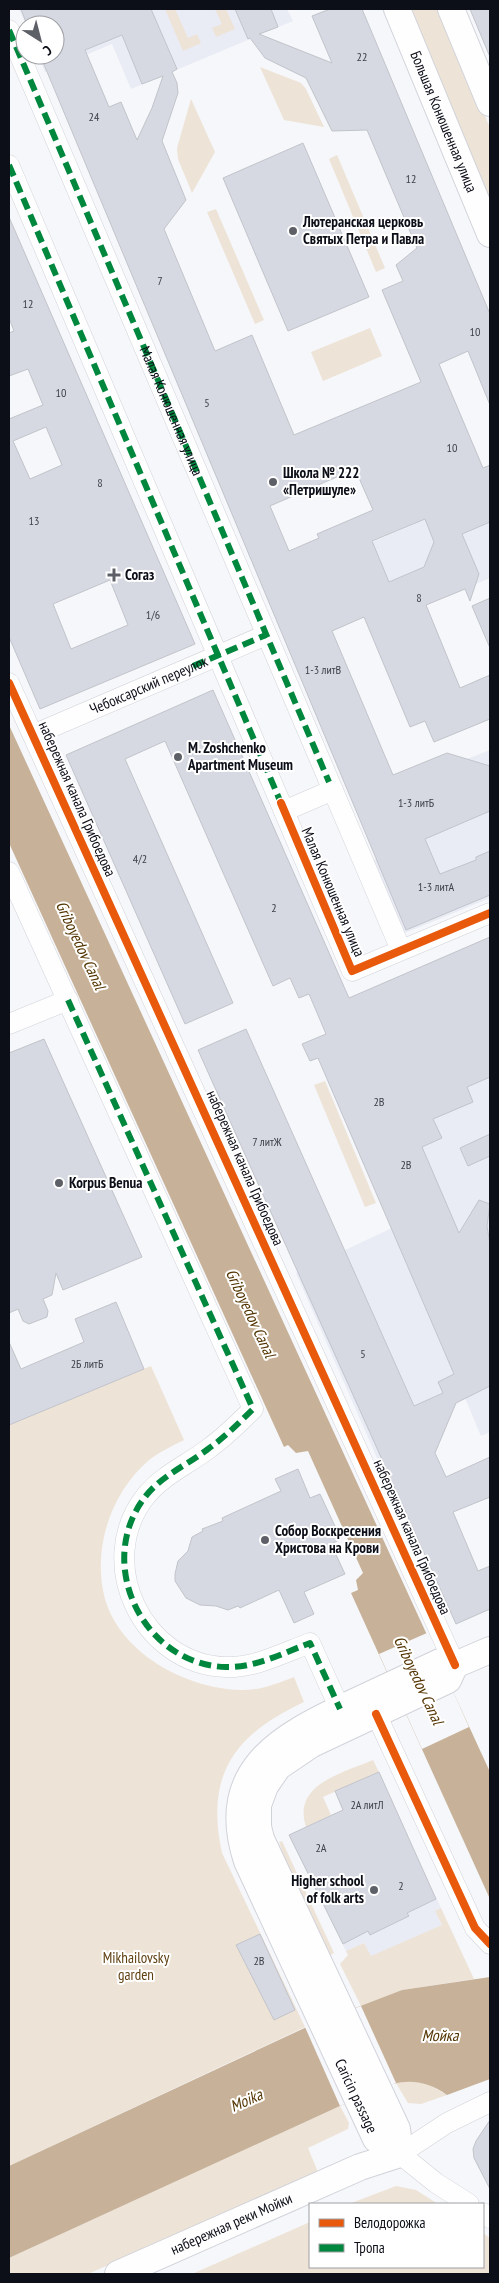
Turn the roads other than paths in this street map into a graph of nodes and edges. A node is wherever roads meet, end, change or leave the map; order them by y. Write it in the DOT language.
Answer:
graph roads {
  1 [pos="397,9"];
  2 [pos="451,9"];
  3 [pos="9,30"];
  4 [pos="490,104"];
  5 [pos="9,165"];
  6 [pos="490,234"];
  7 [pos="266,635"];
  8 [pos="218,656"];
  9 [pos="9,682"];
  10 [pos="33,735"];
  11 [pos="331,786"];
  12 [pos="282,807"];
  13 [pos="9,872"];
  14 [pos="490,913"];
  15 [pos="401,950"];
  16 [pos="68,1000"];
  17 [pos="9,1024"];
  18 [pos="490,1650"];
  19 [pos="448,1669"];
  20 [pos="396,1693"];
  21 [pos="340,1708"];
  22 [pos="376,1714"];
  23 [pos="490,1944"];
  24 [pos="333,2016"];
  25 [pos="490,2102"];
  26 [pos="400,2154"];
  27 [pos="322,2203"];
  28 [pos="467,2203"];
  29 [pos="309,2208"];
  30 [pos="118,2274"];
  31 [pos="162,2274"];
  1 -- 6 [label="main road, Большая Конюшенная улица"];
  2 -- 4 [label="main road"];
  3 -- 7 [label="street, Малая Конюшенная улица"];
  5 -- 8 [label="street, Малая Конюшенная улица"];
  7 -- 8 [label="street, Чебоксарский переулок"];
  7 -- 11 [label="street, Малая Конюшенная улица"];
  8 -- 10 [label="street, Чебоксарский переулок"];
  8 -- 12 [label="street, Малая Конюшенная улица"];
  9 -- 10 [label="street, набережная канала Грибоедова"];
  10 -- 19 [label="street, набережная канала Грибоедова"];
  11 -- 12 [label="street"];
  11 -- 15 [label="street, Малая Конюшенная улица"];
  12 -- 15 [label="street, Малая Конюшенная улица"];
  13 -- 16 [label="street"];
  14 -- 15 [label="street"];
  16 -- 17 [label="street"];
  16 -- 21 [label="street"];
  18 -- 19 [label="main road"];
  19 -- 20 [label="main road"];
  20 -- 21 [label="main road, Caricin passage"];
  20 -- 22 [label="main road, Caricin passage"];
  21 -- 24 [label="main road, Caricin passage"];
  22 -- 23 [label="street"];
  22 -- 24 [label="main road, Caricin passage"];
  24 -- 26 [label="main road, Caricin passage"];
  25 -- 26 [label="street, набережная реки Мойки"];
  26 -- 27 [label="main road, набережная реки Мойки"];
  26 -- 28 [label="street"];
  26 -- 30 [label="main road, набережная реки Мойки"];
  29 -- 31 [label="main road, набережная реки Мойки"];
}
